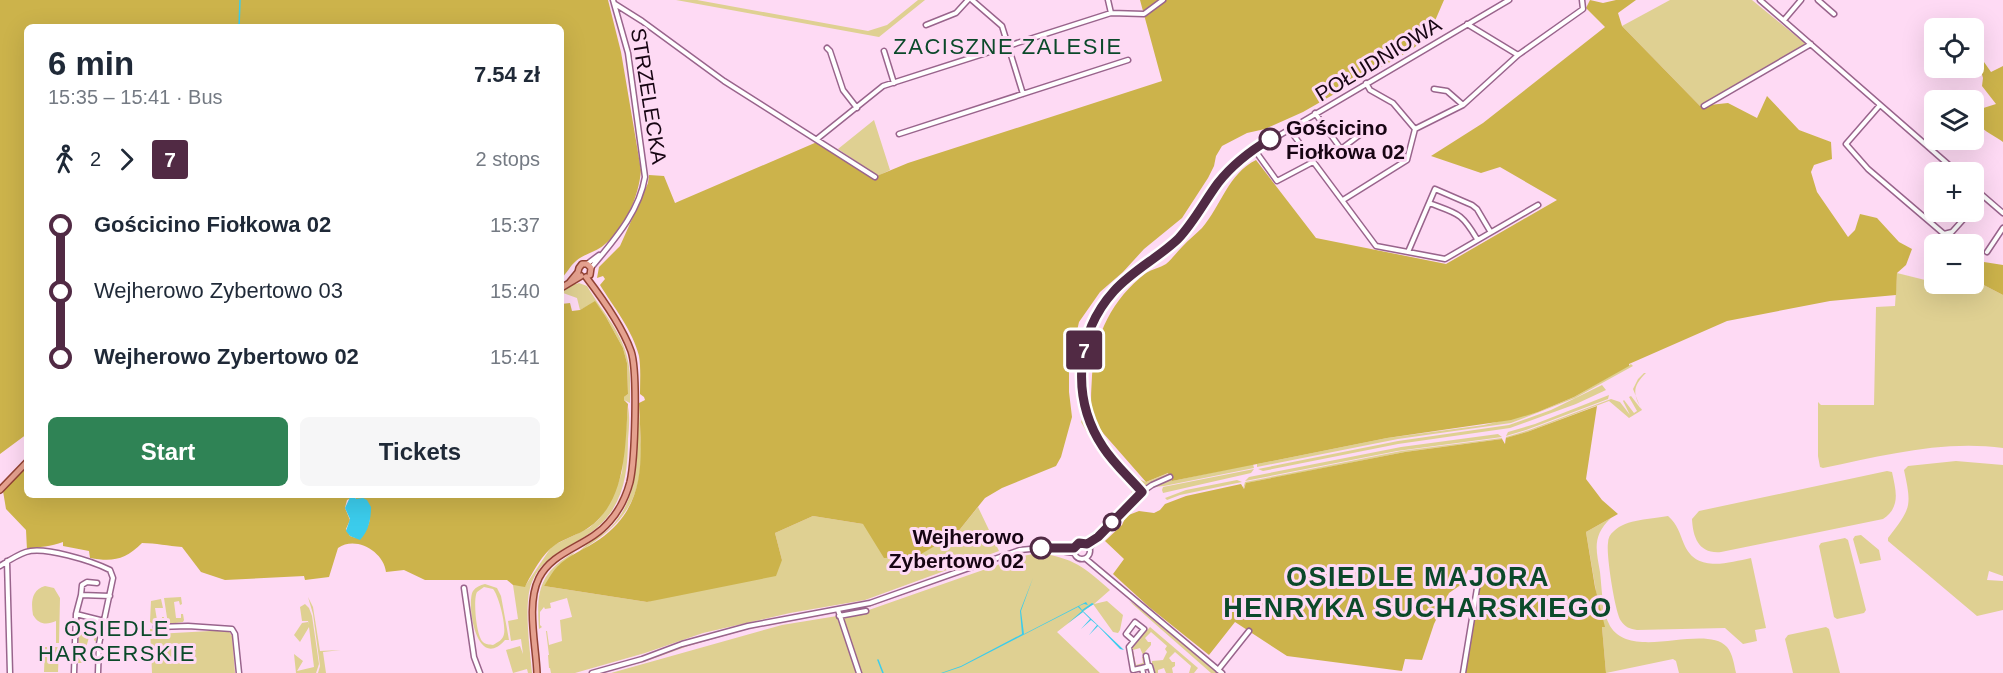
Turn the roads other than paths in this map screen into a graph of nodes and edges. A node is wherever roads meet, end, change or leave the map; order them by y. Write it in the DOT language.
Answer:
graph roads {
  1 [pos="970,0"];
  2 [pos="1108,0"];
  3 [pos="1163,0"];
  4 [pos="1509,0"];
  5 [pos="1582,0"];
  6 [pos="1760,0"];
  7 [pos="1801,0"];
  8 [pos="1818,0"];
  9 [pos="614,2"];
  10 [pos="1112,12"];
  11 [pos="1834,14"];
  12 [pos="1784,20"];
  13 [pos="1467,24"];
  14 [pos="926,25"];
  15 [pos="1811,44"];
  16 [pos="1008,46"];
  17 [pos="827,48"];
  18 [pos="884,51"];
  19 [pos="1518,55"];
  20 [pos="1128,60"];
  21 [pos="894,83"];
  22 [pos="1366,83"];
  23 [pos="1434,89"];
  24 [pos="1023,94"];
  25 [pos="1463,105"];
  26 [pos="1880,105"];
  27 [pos="1704,106"];
  28 [pos="857,108"];
  29 [pos="1315,113"];
  30 [pos="1289,129"];
  31 [pos="1414,129"];
  32 [pos="1365,130"];
  33 [pos="899,134"];
  34 [pos="817,139"];
  35 [pos="1254,149"];
  36 [pos="1312,162"];
  37 [pos="1946,162"];
  38 [pos="874,177"];
  39 [pos="1984,197"];
  40 [pos="1343,200"];
  41 [pos="1429,203"];
  42 [pos="1538,205"];
  43 [pos="2003,213"];
  44 [pos="1924,217"];
  45 [pos="1930,222"];
  46 [pos="1961,222"];
  47 [pos="2003,228"];
  48 [pos="1490,231"];
  49 [pos="1478,239"];
  50 [pos="1408,252"];
  51 [pos="1987,252"];
  52 [pos="589,266"];
  53 [pos="584,275"];
  54 [pos="564,286"];
  55 [pos="24,465"];
  56 [pos="1170,477"];
  57 [pos="0,490"];
  58 [pos="1142,492"];
  59 [pos="1088,546"];
  60 [pos="1074,551"];
  61 [pos="1087,558"];
  62 [pos="7,561"];
  63 [pos="0,566"];
  64 [pos="1478,582"];
  65 [pos="97,583"];
  66 [pos="464,588"];
  67 [pos="81,595"];
  68 [pos="110,596"];
  69 [pos="866,611"];
  70 [pos="76,614"];
  71 [pos="839,614"];
  72 [pos="104,621"];
  73 [pos="156,627"];
  74 [pos="1249,631"];
  75 [pos="1134,641"];
  76 [pos="1146,656"];
  77 [pos="1148,666"];
  78 [pos="1142,670"];
  79 [pos="1134,671"];
  80 [pos="1220,671"];
  81 [pos="10,673"];
  82 [pos="74,673"];
  83 [pos="98,673"];
  84 [pos="239,673"];
  85 [pos="480,673"];
  86 [pos="537,673"];
  87 [pos="592,673"];
  88 [pos="859,673"];
  89 [pos="1152,673"];
  90 [pos="1463,673"];
  1 -- 14 [label="street"];
  1 -- 16 [label="street"];
  2 -- 10 [label="street"];
  3 -- 10 [label="street"];
  4 -- 13 [label="street, POŁUDNIOWA"];
  5 -- 19 [label="street"];
  6 -- 12 [label="street"];
  7 -- 12 [label="street"];
  8 -- 11 [label="street"];
  9 -- 34 [label="street"];
  9 -- 52 [label="street, STRZELECKA"];
  10 -- 16 [label="street"];
  12 -- 15 [label="street"];
  13 -- 19 [label="street"];
  13 -- 22 [label="street, POŁUDNIOWA"];
  15 -- 26 [label="street"];
  15 -- 27 [label="street"];
  16 -- 21 [label="street"];
  16 -- 24 [label="street"];
  17 -- 28 [label="street"];
  18 -- 21 [label="street"];
  19 -- 25 [label="street"];
  20 -- 24 [label="street"];
  21 -- 28 [label="street"];
  22 -- 29 [label="street, POŁUDNIOWA"];
  22 -- 31 [label="street"];
  23 -- 25 [label="street"];
  24 -- 33 [label="street"];
  25 -- 31 [label="street"];
  26 -- 37 [label="street"];
  26 -- 44 [label="street"];
  28 -- 34 [label="street"];
  29 -- 30 [label="street, POŁUDNIOWA"];
  29 -- 32 [label="street"];
  30 -- 35 [label="street, POŁUDNIOWA"];
  30 -- 36 [label="street"];
  31 -- 40 [label="street"];
  34 -- 38 [label="street"];
  35 -- 36 [label="street"];
  35 -- 58 [label="street, POŁUDNIOWA"];
  36 -- 40 [label="street"];
  39 -- 43 [label="street"];
  40 -- 50 [label="street"];
  41 -- 48 [label="street"];
  41 -- 49 [label="street"];
  41 -- 50 [label="street"];
  42 -- 48 [label="street"];
  45 -- 46 [label="street"];
  47 -- 51 [label="street"];
  48 -- 49 [label="street"];
  49 -- 50 [label="street"];
  52 -- 53 [label="main road"];
  52 -- 53 [label="main road"];
  53 -- 54 [label="main road"];
  53 -- 86 [label="main road"];
  55 -- 57 [label="main road"];
  56 -- 58 [label="street"];
  58 -- 59 [label="street"];
  59 -- 60 [label="street"];
  59 -- 61 [label="street"];
  60 -- 61 [label="street"];
  60 -- 71 [label="street"];
  61 -- 80 [label="street"];
  62 -- 63 [label="street"];
  62 -- 68 [label="street"];
  62 -- 81 [label="street"];
  64 -- 90 [label="street"];
  65 -- 67 [label="street"];
  66 -- 85 [label="street"];
  67 -- 68 [label="street"];
  67 -- 70 [label="street"];
  68 -- 72 [label="street"];
  69 -- 71 [label="street"];
  70 -- 72 [label="street"];
  70 -- 82 [label="street"];
  71 -- 87 [label="street"];
  71 -- 88 [label="street"];
  72 -- 83 [label="street"];
  73 -- 84 [label="street"];
  74 -- 80 [label="street"];
  75 -- 75 [label="street"];
  75 -- 79 [label="street"];
  76 -- 77 [label="street"];
  77 -- 78 [label="street"];
  77 -- 89 [label="street"];
  78 -- 79 [label="street"];
}
